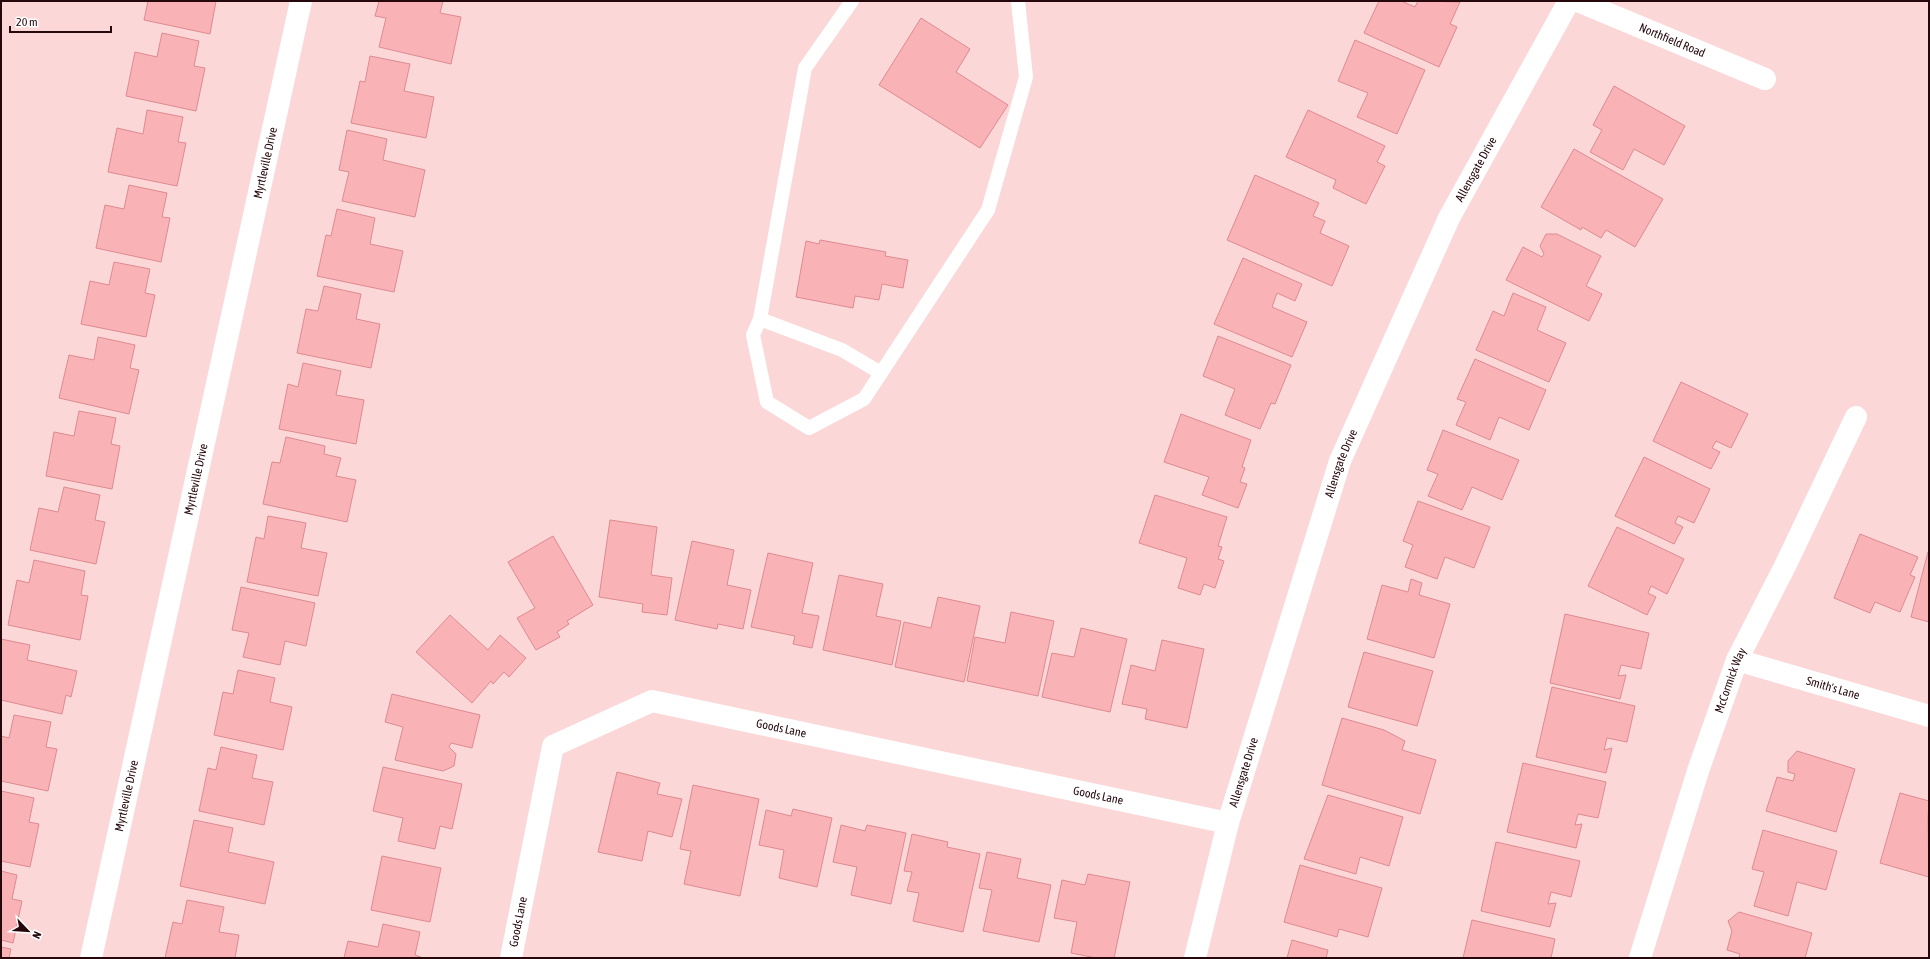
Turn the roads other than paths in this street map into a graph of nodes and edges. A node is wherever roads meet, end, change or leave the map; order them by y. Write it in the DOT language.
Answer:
graph roads {
  1 [pos="301,1"];
  2 [pos="852,1"];
  3 [pos="1018,1"];
  4 [pos="1569,1"];
  5 [pos="1578,1"];
  6 [pos="1765,79"];
  7 [pos="760,319"];
  8 [pos="881,373"];
  9 [pos="1856,417"];
  10 [pos="1737,660"];
  11 [pos="1929,716"];
  12 [pos="1228,824"];
  13 [pos="91,958"];
  14 [pos="511,958"];
  15 [pos="1195,958"];
  16 [pos="1640,958"];
  1 -- 13 [label="street, Myrtleville Drive"];
  2 -- 7 [label="lane"];
  3 -- 8 [label="lane"];
  4 -- 12 [label="street, Allensgate Drive"];
  5 -- 6 [label="street, Northfield Road"];
  7 -- 8 [label="lane"];
  7 -- 8 [label="lane"];
  9 -- 10 [label="street, McCormick Way"];
  10 -- 11 [label="street, Smith's Lane"];
  10 -- 16 [label="street, McCormick Way"];
  12 -- 14 [label="street, Goods Lane"];
  12 -- 15 [label="street, Allensgate Drive"];
}
